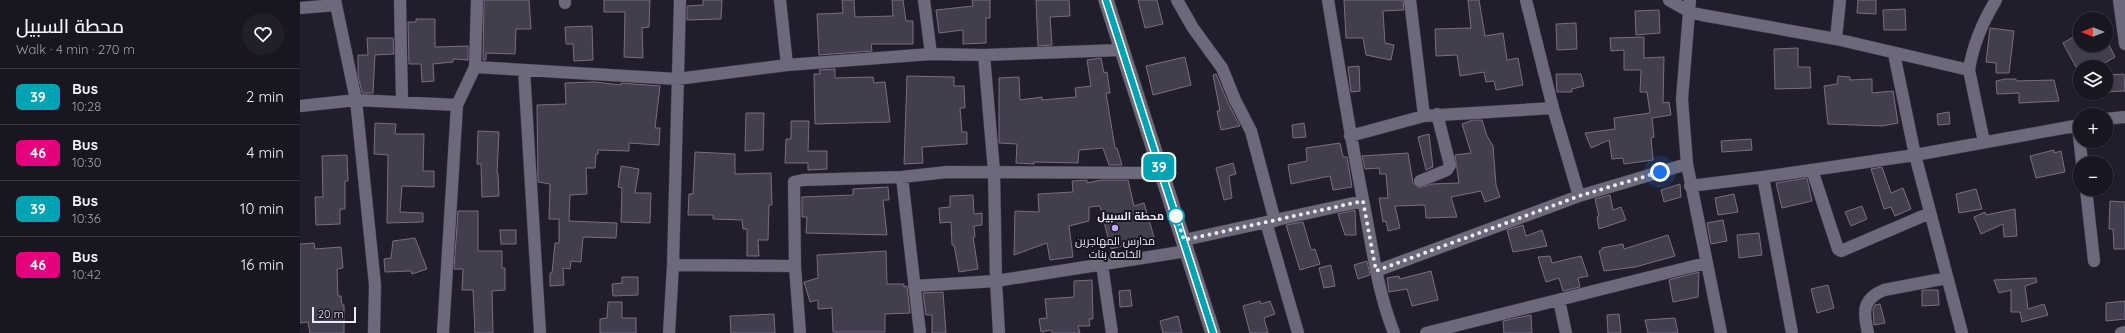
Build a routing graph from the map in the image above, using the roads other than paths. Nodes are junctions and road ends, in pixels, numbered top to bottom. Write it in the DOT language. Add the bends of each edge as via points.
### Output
graph roads {
  1 [pos="400,0"];
  2 [pos="477,0"];
  3 [pos="680,0"];
  4 [pos="780,0"];
  5 [pos="924,0"];
  6 [pos="1106,0"];
  7 [pos="1178,0"];
  8 [pos="1328,0"];
  9 [pos="1410,0"];
  10 [pos="1526,0"];
  11 [pos="1669,0"];
  12 [pos="1840,0"];
  13 [pos="1996,0"];
  14 [pos="2119,0"];
  15 [pos="335,3"];
  16 [pos="1690,6"];
  17 [pos="300,8"];
  18 [pos="1836,39"];
  19 [pos="2125,44"];
  20 [pos="1122,50"];
  21 [pos="931,54"];
  22 [pos="1894,54"];
  23 [pos="984,55"];
  24 [pos="787,65"];
  25 [pos="475,67"];
  26 [pos="524,70"];
  27 [pos="1969,70"];
  28 [pos="677,79"];
  29 [pos="356,100"];
  30 [pos="402,101"];
  31 [pos="457,105"];
  32 [pos="300,106"];
  33 [pos="1553,108"];
  34 [pos="1437,114"];
  35 [pos="1424,116"];
  36 [pos="2125,117"];
  37 [pos="2113,118"];
  38 [pos="2073,126"];
  39 [pos="1350,136"];
  40 [pos="1984,142"];
  41 [pos="1914,155"];
  42 [pos="1687,164"];
  43 [pos="1812,170"];
  44 [pos="994,171"];
  45 [pos="1161,173"];
  46 [pos="902,177"];
  47 [pos="1763,178"];
  48 [pos="1420,181"];
  49 [pos="1690,186"];
  50 [pos="1579,196"];
  51 [pos="2087,196"];
  52 [pos="1363,201"];
  53 [pos="1930,213"];
  54 [pos="1270,222"];
  55 [pos="1186,245"];
  56 [pos="2094,261"];
  57 [pos="1706,263"];
  58 [pos="673,265"];
  59 [pos="1102,265"];
  60 [pos="795,266"];
  61 [pos="1376,271"];
  62 [pos="1947,278"];
  63 [pos="996,281"];
  64 [pos="914,286"];
  65 [pos="1559,300"];
  66 [pos="2125,332"];
  67 [pos="374,333"];
  68 [pos="443,333"];
  69 [pos="540,333"];
  70 [pos="669,333"];
  71 [pos="800,333"];
  72 [pos="920,333"];
  73 [pos="999,333"];
  74 [pos="1112,333"];
  75 [pos="1213,333"];
  76 [pos="1298,333"];
  77 [pos="1394,333"];
  78 [pos="1426,333"];
  79 [pos="1566,333"];
  80 [pos="1721,333"];
  81 [pos="1792,333"];
  82 [pos="1868,333"];
  83 [pos="1962,333"];
  84 [pos="2121,333"];
  1 -- 30 [label="street"];
  2 -- 25 [label="street"];
  3 -- 28 [label="street"];
  4 -- 24 [label="street"];
  5 -- 21 [label="street"];
  6 -- 20 [label="street"];
  7 -- 54 [label="street" via="1193,28 1222,68 1251,131"];
  8 -- 39 [label="street"];
  9 -- 35 [label="street"];
  10 -- 33 [label="street"];
  11 -- 16 [label="street"];
  12 -- 18 [label="street"];
  13 -- 27 [label="street" via="1981,26"];
  14 -- 19 [label="street"];
  15 -- 17 [label="street"];
  15 -- 29 [label="street"];
  16 -- 18 [label="street"];
  16 -- 42 [label="street" via="1682,99"];
  18 -- 22 [label="street"];
  20 -- 23 [label="street"];
  20 -- 45 [label="street"];
  21 -- 23 [label="street"];
  21 -- 24 [label="street"];
  22 -- 27 [label="street"];
  22 -- 41 [label="street"];
  23 -- 44 [label="street"];
  24 -- 28 [label="street"];
  25 -- 26 [label="street"];
  25 -- 31 [label="street"];
  26 -- 28 [label="street"];
  26 -- 69 [label="street"];
  27 -- 40 [label="street"];
  28 -- 58 [label="street"];
  29 -- 30 [label="street"];
  29 -- 32 [label="street"];
  29 -- 67 [label="street" via="375,285"];
  30 -- 31 [label="street"];
  31 -- 68 [label="street"];
  33 -- 34 [label="street"];
  33 -- 50 [label="street"];
  34 -- 35 [label="street"];
  34 -- 48 [label="street" via="1450,165 1447,170"];
  35 -- 39 [label="street"];
  36 -- 37 [label="street"];
  38 -- 40 [label="street"];
  39 -- 52 [label="street"];
  40 -- 41 [label="street"];
  41 -- 43 [label="street"];
  41 -- 53 [label="street"];
  42 -- 49 [label="street"];
  42 -- 50 [label="street"];
  43 -- 47 [label="street"];
  43 -- 53 [label="street" via="1838,249 1841,251"];
  44 -- 45 [label="street"];
  44 -- 46 [label="street" via="947,172"];
  44 -- 63 [label="street"];
  45 -- 55 [label="street"];
  46 -- 60 [label="street" via="794,182"];
  46 -- 64 [label="street"];
  47 -- 49 [label="street"];
  47 -- 81 [label="street"];
  49 -- 57 [label="street"];
  50 -- 61 [label="street"];
  51 -- 56 [label="street"];
  52 -- 54 [label="street"];
  52 -- 61 [label="street"];
  53 -- 62 [label="street"];
  54 -- 55 [label="street"];
  54 -- 76 [label="street"];
  55 -- 59 [label="street"];
  55 -- 75 [label="street"];
  57 -- 65 [label="street"];
  57 -- 80 [label="street"];
  58 -- 60 [label="street"];
  58 -- 70 [label="street"];
  59 -- 63 [label="street"];
  59 -- 74 [label="street"];
  60 -- 71 [label="street"];
  61 -- 77 [label="street" via="1383,303"];
  62 -- 82 [label="street" via="1876,293 1866,307"];
  62 -- 83 [label="street"];
  63 -- 64 [label="street"];
  63 -- 73 [label="street"];
  64 -- 72 [label="street"];
  65 -- 78 [label="street"];
  65 -- 79 [label="street"];
  66 -- 84 [label="street"];
}
